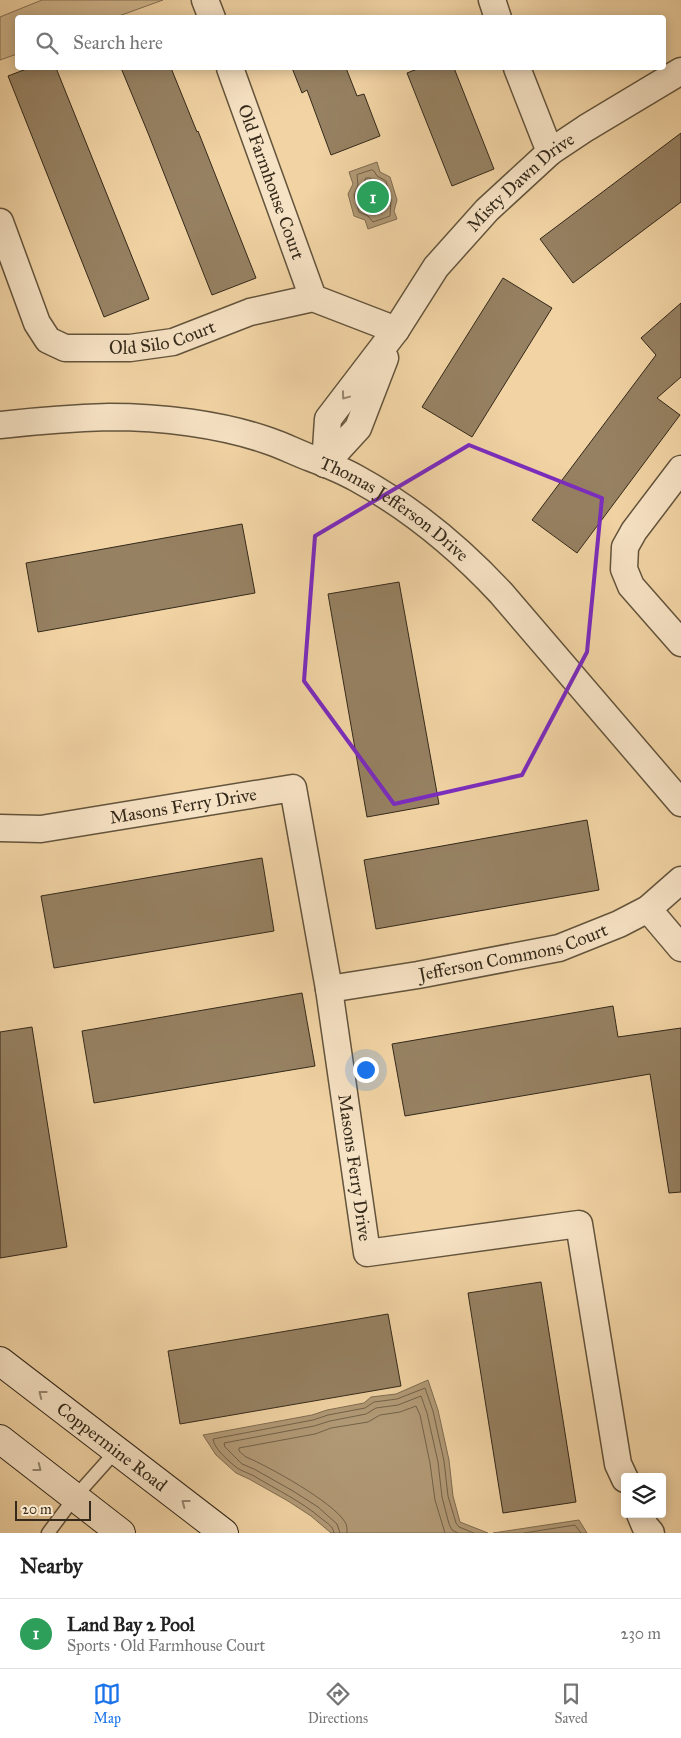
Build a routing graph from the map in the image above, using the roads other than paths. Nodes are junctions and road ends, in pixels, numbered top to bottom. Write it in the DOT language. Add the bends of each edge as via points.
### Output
graph roads {
  1 [pos="205,0"];
  2 [pos="492,0"];
  3 [pos="211,15"];
  4 [pos="497,15"];
  5 [pos="231,70"];
  6 [pos="519,70"];
  7 [pos="681,71"];
  8 [pos="550,152"];
  9 [pos="0,222"];
  10 [pos="313,298"];
  11 [pos="396,330"];
  12 [pos="0,425"];
  13 [pos="325,464"];
  14 [pos="681,469"];
  15 [pos="681,643"];
  16 [pos="681,803"];
  17 [pos="0,828"];
  18 [pos="681,880"];
  19 [pos="648,908"];
  20 [pos="681,948"];
  21 [pos="328,989"];
  22 [pos="0,1361"];
  23 [pos="0,1439"];
  24 [pos="116,1451"];
  25 [pos="622,1473"];
  26 [pos="75,1497"];
  27 [pos="642,1518"];
  28 [pos="48,1533"];
  29 [pos="121,1533"];
  30 [pos="224,1533"];
  31 [pos="651,1533"];
  1 -- 3 [label="street"];
  2 -- 4 [label="street"];
  5 -- 10 [label="street, Old Farmhouse Court"];
  6 -- 8 [label="street"];
  7 -- 8 [label="street, Misty Dawn Drive"];
  8 -- 11 [label="street, Misty Dawn Drive" via="487,210 436,266"];
  9 -- 10 [label="street, Old Silo Court" via="37,323 48,340 64,348 130,348 173,342 250,312"];
  10 -- 11 [label="street"];
  11 -- 13 [label="street, Misty Dawn Drive" via="328,419"];
  12 -- 13 [label="street, Thomas Jefferson Drive" via="110,417 175,421 238,432"];
  13 -- 16 [label="street, Thomas Jefferson Drive" via="356,477 408,511 479,569"];
  14 -- 15 [label="street" via="634,531 625,548 624,569 632,586"];
  17 -- 21 [label="street, Masons Ferry Drive" via="41,829 293,788"];
  18 -- 19 [label="street, Jefferson Commons Court"];
  19 -- 20 [label="street"];
  19 -- 21 [label="street, Jefferson Commons Court" via="619,924 559,948 418,976"];
  21 -- 25 [label="street, Masons Ferry Drive" via="368,1253 578,1224 618,1464"];
  24 -- 22 [label="street, Coppermine Road, one-way"];
  23 -- 26 [label="street, one-way"];
  24 -- 26 [label="lane"];
  30 -- 24 [label="street, Coppermine Road, one-way"];
  26 -- 28 [label="lane"];
  26 -- 29 [label="street"];
  27 -- 31 [label="street"];
}
